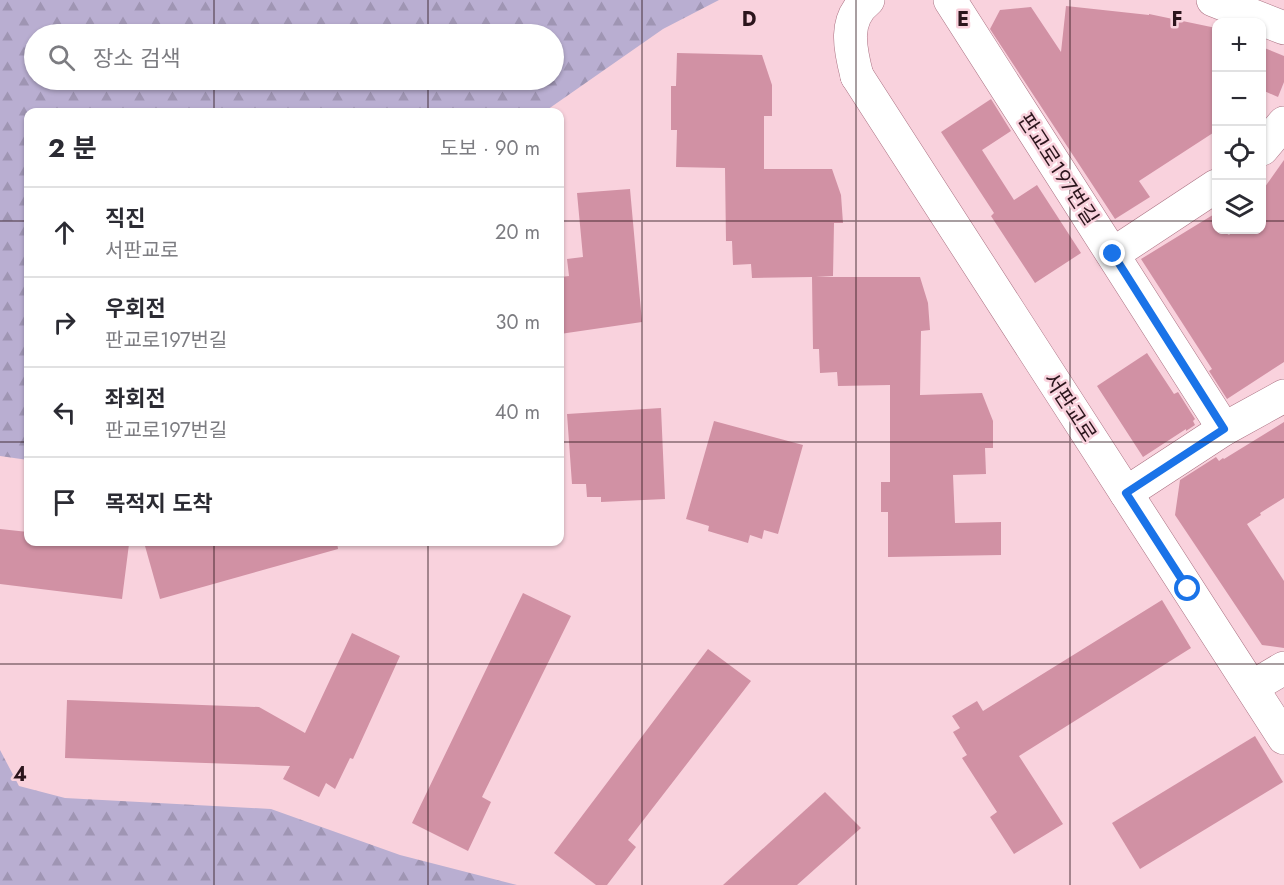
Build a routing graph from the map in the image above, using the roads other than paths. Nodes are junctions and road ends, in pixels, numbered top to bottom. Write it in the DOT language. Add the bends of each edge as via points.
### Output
graph roads {
  1 [pos="868,0"];
  2 [pos="950,0"];
  3 [pos="1213,0"];
  4 [pos="1284,28"];
  5 [pos="1284,123"];
  6 [pos="1266,144"];
  7 [pos="1212,189"];
  8 [pos="1113,254"];
  9 [pos="1284,396"];
  10 [pos="1224,429"];
  11 [pos="1126,493"];
  12 [pos="1284,668"];
  13 [pos="1252,687"];
  14 [pos="1284,738"];
  1 -- 11 [label="street, 서판교로" via="861,5 850,27 849,48 857,76"];
  2 -- 8 [label="street, 판교로197번길"];
  3 -- 4 [label="street"];
  5 -- 6 [label="street"];
  7 -- 8 [label="street"];
  8 -- 10 [label="street, 판교로197번길"];
  9 -- 10 [label="street"];
  10 -- 11 [label="street"];
  11 -- 13 [label="street, 서판교로"];
  12 -- 13 [label="street"];
  13 -- 14 [label="street, 서판교로"];
}
